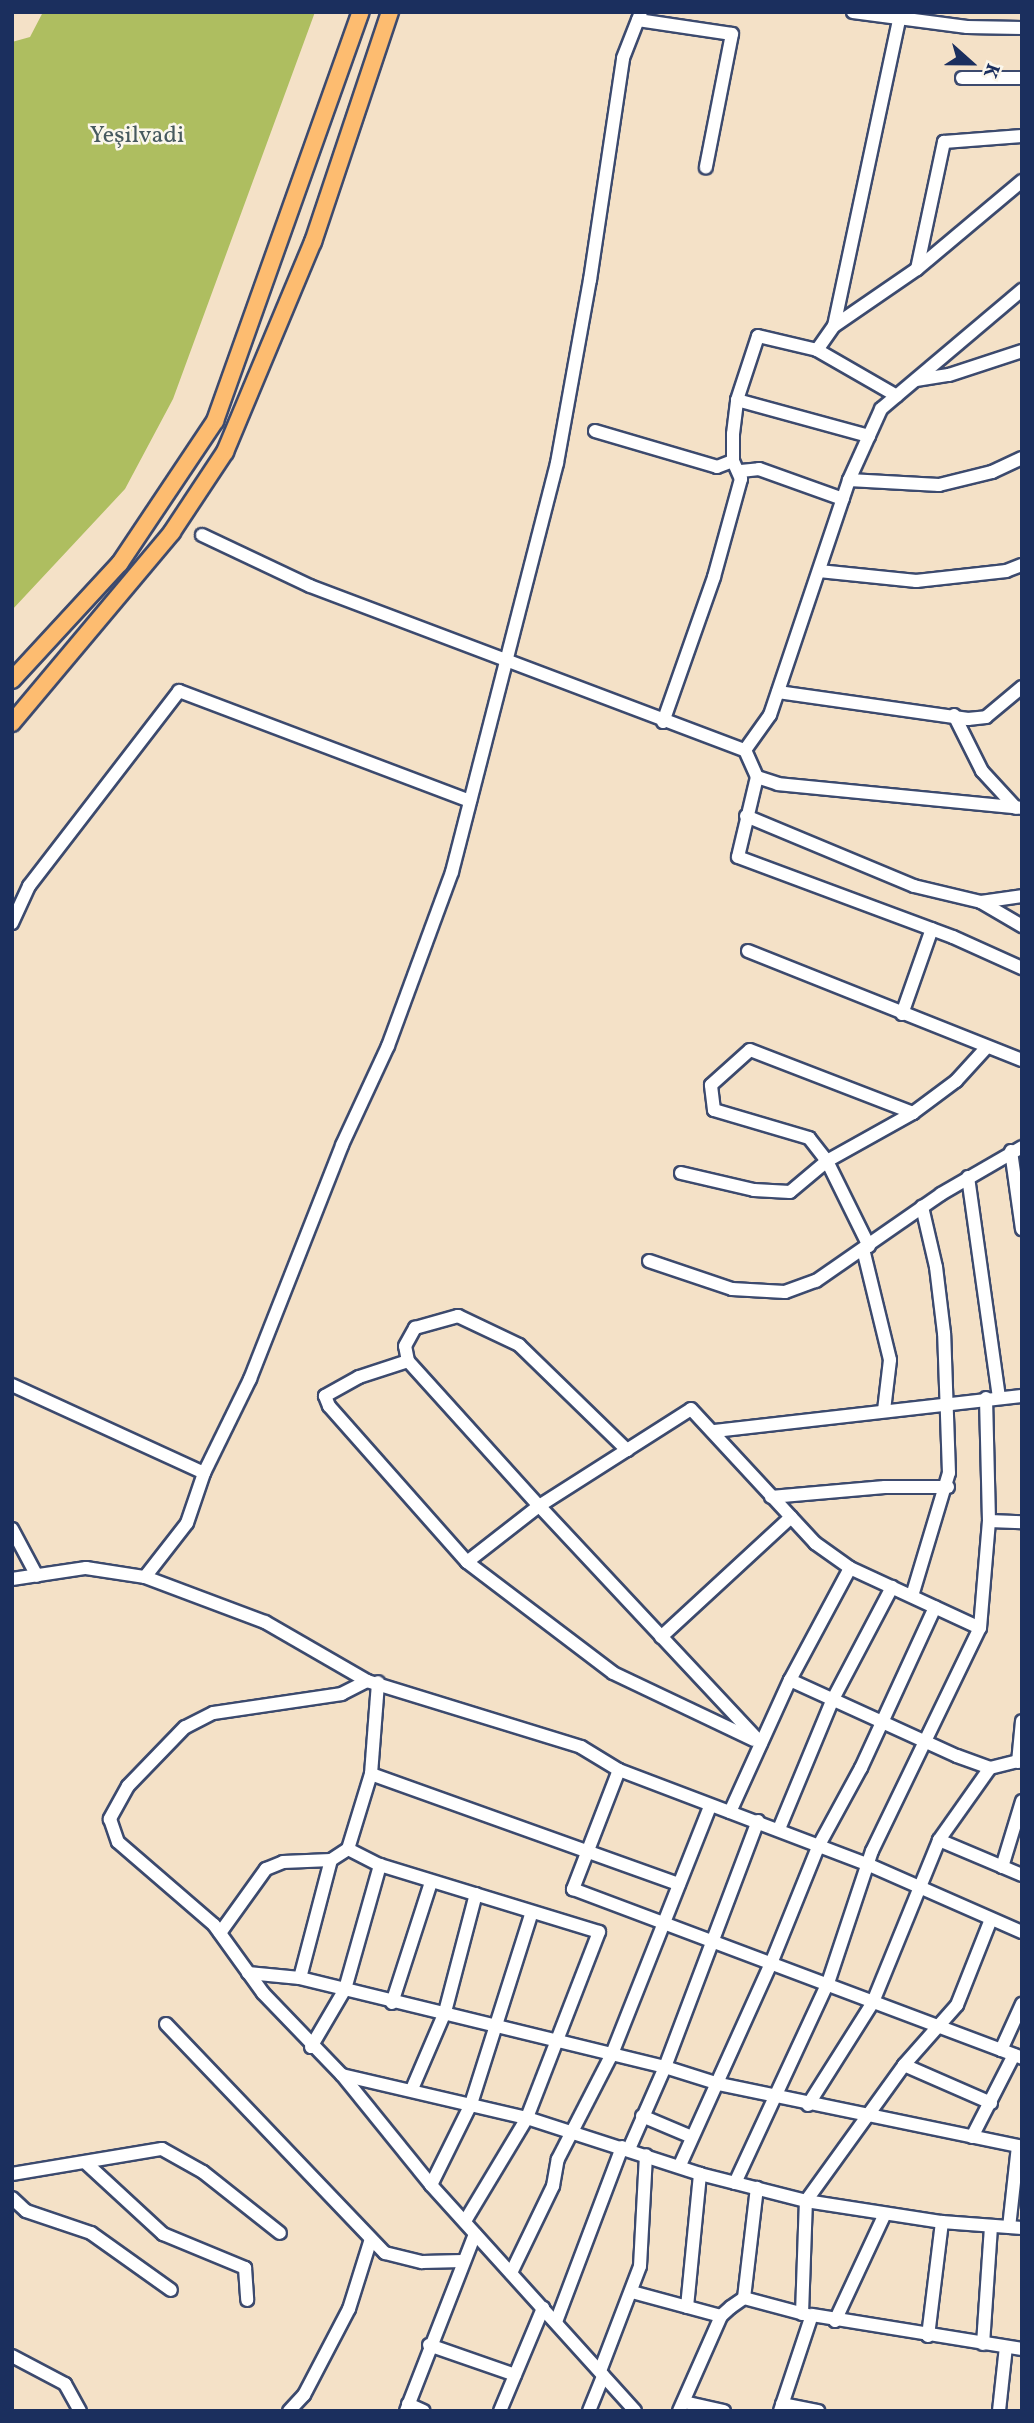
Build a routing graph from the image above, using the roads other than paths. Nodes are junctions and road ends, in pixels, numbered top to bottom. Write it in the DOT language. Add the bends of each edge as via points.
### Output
graph roads {
  1 [pos="361,12"];
  2 [pos="390,12"];
  3 [pos="853,12"];
  4 [pos="640,16"];
  5 [pos="899,19"];
  6 [pos="1022,29"];
  7 [pos="962,78"];
  8 [pos="1022,78"];
  9 [pos="1022,136"];
  10 [pos="706,167"];
  11 [pos="1022,181"];
  12 [pos="917,269"];
  13 [pos="1022,290"];
  14 [pos="834,326"];
  15 [pos="817,350"];
  16 [pos="1022,351"];
  17 [pos="916,380"];
  18 [pos="897,396"];
  19 [pos="737,400"];
  20 [pos="595,431"];
  21 [pos="869,436"];
  22 [pos="1022,458"];
  23 [pos="737,466"];
  24 [pos="849,480"];
  25 [pos="843,499"];
  26 [pos="202,535"];
  27 [pos="1022,565"];
  28 [pos="819,571"];
  29 [pos="506,662"];
  30 [pos="12,680"];
  31 [pos="1022,687"];
  32 [pos="778,692"];
  33 [pos="954,715"];
  34 [pos="663,722"];
  35 [pos="12,723"];
  36 [pos="745,750"];
  37 [pos="757,777"];
  38 [pos="470,801"];
  39 [pos="1019,808"];
  40 [pos="746,816"];
  41 [pos="1022,896"];
  42 [pos="981,901"];
  43 [pos="12,923"];
  44 [pos="1022,926"];
  45 [pos="932,929"];
  46 [pos="748,951"];
  47 [pos="1022,968"];
  48 [pos="902,1014"];
  49 [pos="986,1048"];
  50 [pos="1022,1060"];
  51 [pos="913,1113"];
  52 [pos="1016,1149"];
  53 [pos="827,1161"];
  54 [pos="681,1173"];
  55 [pos="968,1177"];
  56 [pos="922,1207"];
  57 [pos="1022,1229"];
  58 [pos="866,1248"];
  59 [pos="649,1261"];
  60 [pos="408,1361"];
  61 [pos="12,1385"];
  62 [pos="1022,1396"];
  63 [pos="993,1398"];
  64 [pos="949,1406"];
  65 [pos="884,1410"];
  66 [pos="714,1431"];
  67 [pos="627,1450"];
  68 [pos="204,1473"];
  69 [pos="948,1487"];
  70 [pos="771,1497"];
  71 [pos="539,1506"];
  72 [pos="791,1517"];
  73 [pos="989,1521"];
  74 [pos="1022,1522"];
  75 [pos="12,1529"];
  76 [pos="467,1562"];
  77 [pos="850,1568"];
  78 [pos="37,1576"];
  79 [pos="145,1577"];
  80 [pos="12,1579"];
  81 [pos="892,1587"];
  82 [pos="912,1596"];
  83 [pos="935,1607"];
  84 [pos="980,1628"];
  85 [pos="661,1636"];
  86 [pos="790,1680"];
  87 [pos="373,1682"];
  88 [pos="832,1700"];
  89 [pos="1022,1721"];
  90 [pos="882,1724"];
  91 [pos="761,1743"];
  92 [pos="927,1744"];
  93 [pos="1020,1761"];
  94 [pos="990,1768"];
  95 [pos="619,1769"];
  96 [pos="371,1774"];
  97 [pos="1022,1801"];
  98 [pos="710,1806"];
  99 [pos="730,1812"];
  100 [pos="758,1821"];
  101 [pos="779,1829"];
  102 [pos="939,1840"];
  103 [pos="819,1845"];
  104 [pos="348,1849"];
  105 [pos="585,1852"];
  106 [pos="331,1860"];
  107 [pos="867,1864"];
  108 [pos="380,1866"];
  109 [pos="1002,1867"];
  110 [pos="1022,1875"];
  111 [pos="431,1882"];
  112 [pos="680,1884"];
  113 [pos="919,1888"];
  114 [pos="476,1894"];
  115 [pos="532,1912"];
  116 [pos="991,1920"];
  117 [pos="663,1924"];
  118 [pos="1022,1932"];
  119 [pos="220,1933"];
  120 [pos="712,1942"];
  121 [pos="771,1966"];
  122 [pos="248,1973"];
  123 [pos="300,1978"];
  124 [pos="828,1983"];
  125 [pos="345,1989"];
  126 [pos="873,2002"];
  127 [pos="392,2003"];
  128 [pos="1022,2004"];
  129 [pos="445,2012"];
  130 [pos="166,2024"];
  131 [pos="938,2024"];
  132 [pos="498,2026"];
  133 [pos="559,2041"];
  134 [pos="311,2047"];
  135 [pos="1001,2050"];
  136 [pos="612,2054"];
  137 [pos="1018,2057"];
  138 [pos="904,2064"];
  139 [pos="666,2067"];
  140 [pos="342,2075"];
  141 [pos="719,2084"];
  142 [pos="412,2089"];
  143 [pos="778,2096"];
  144 [pos="991,2103"];
  145 [pos="471,2104"];
  146 [pos="808,2105"];
  147 [pos="642,2116"];
  148 [pos="865,2116"];
  149 [pos="527,2118"];
  150 [pos="574,2133"];
  151 [pos="692,2137"];
  152 [pos="972,2137"];
  153 [pos="625,2148"];
  154 [pos="646,2155"];
  155 [pos="86,2162"];
  156 [pos="680,2165"];
  157 [pos="12,2174"];
  158 [pos="700,2174"];
  159 [pos="735,2183"];
  160 [pos="431,2185"];
  161 [pos="757,2188"];
  162 [pos="12,2198"];
  163 [pos="806,2201"];
  164 [pos="885,2214"];
  165 [pos="465,2221"];
  166 [pos="942,2222"];
  167 [pos="991,2226"];
  168 [pos="1015,2228"];
  169 [pos="280,2233"];
  170 [pos="475,2234"];
  171 [pos="371,2239"];
  172 [pos="463,2261"];
  173 [pos="512,2273"];
  174 [pos="171,2290"];
  175 [pos="632,2292"];
  176 [pos="744,2298"];
  177 [pos="247,2300"];
  178 [pos="687,2307"];
  179 [pos="543,2308"];
  180 [pos="807,2315"];
  181 [pos="721,2316"];
  182 [pos="835,2321"];
  183 [pos="556,2322"];
  184 [pos="928,2336"];
  185 [pos="983,2344"];
  186 [pos="429,2345"];
  187 [pos="1006,2347"];
  188 [pos="1022,2349"];
  189 [pos="12,2356"];
  190 [pos="601,2373"];
  191 [pos="515,2375"];
  192 [pos="682,2406"];
  193 [pos="781,2407"];
  194 [pos="407,2408"];
  195 [pos="80,2411"];
  196 [pos="289,2411"];
  197 [pos="424,2411"];
  198 [pos="500,2411"];
  199 [pos="589,2411"];
  200 [pos="635,2411"];
  201 [pos="724,2411"];
  202 [pos="818,2411"];
  203 [pos="999,2411"];
  1 -- 30 [label="main road" via="215,421 120,563"];
  2 -- 35 [label="main road" via="313,242 225,452 172,532"];
  3 -- 5 [label="street"];
  4 -- 10 [label="street" via="732,34"];
  4 -- 29 [label="street" via="623,58 557,463"];
  5 -- 6 [label="street"];
  5 -- 14 [label="street"];
  7 -- 8 [label="street"];
  9 -- 12 [label="street" via="944,142"];
  11 -- 12 [label="street"];
  12 -- 14 [label="street"];
  13 -- 17 [label="street"];
  14 -- 15 [label="street"];
  15 -- 18 [label="street"];
  15 -- 19 [label="street" via="758,336"];
  16 -- 17 [label="street" via="949,375"];
  17 -- 18 [label="street"];
  18 -- 21 [label="street" via="881,410"];
  19 -- 21 [label="street"];
  19 -- 23 [label="street"];
  20 -- 23 [label="street" via="717,467"];
  21 -- 24 [label="street"];
  22 -- 24 [label="street" via="992,472 939,485"];
  23 -- 25 [label="street" via="759,469"];
  23 -- 34 [label="street" via="714,577"];
  24 -- 25 [label="street"];
  25 -- 28 [label="street"];
  26 -- 29 [label="street" via="310,586"];
  27 -- 28 [label="street" via="1006,571 916,581"];
  28 -- 32 [label="street"];
  29 -- 34 [label="street"];
  29 -- 38 [label="street"];
  31 -- 33 [label="street" via="986,717"];
  32 -- 33 [label="street"];
  32 -- 36 [label="street" via="769,715"];
  33 -- 39 [label="street" via="982,771"];
  34 -- 36 [label="street"];
  36 -- 37 [label="street"];
  37 -- 39 [label="street" via="928,802"];
  37 -- 40 [label="street"];
  38 -- 43 [label="street" via="179,691 29,886"];
  38 -- 68 [label="street" via="452,872 388,1046 342,1145 250,1379"];
  40 -- 42 [label="street" via="914,886"];
  40 -- 45 [label="street" via="738,857"];
  41 -- 42 [label="street"];
  42 -- 44 [label="street"];
  45 -- 47 [label="street"];
  45 -- 48 [label="street"];
  46 -- 48 [label="street"];
  48 -- 49 [label="street"];
  49 -- 50 [label="street"];
  49 -- 51 [label="street" via="957,1081"];
  51 -- 53 [label="street"];
  51 -- 53 [label="street" via="750,1050 711,1086 714,1110 809,1138"];
  52 -- 55 [label="street"];
  52 -- 57 [label="street"];
  53 -- 54 [label="street" via="790,1192 754,1190"];
  53 -- 58 [label="street"];
  55 -- 56 [label="street"];
  55 -- 63 [label="street"];
  56 -- 58 [label="street"];
  56 -- 64 [label="street" via="936,1267"];
  58 -- 59 [label="street" via="816,1280 785,1292 732,1289"];
  58 -- 65 [label="street" via="890,1360"];
  60 -- 67 [label="street" via="405,1346 415,1328 458,1316 519,1345"];
  60 -- 71 [label="street"];
  60 -- 76 [label="street" via="359,1377 325,1396"];
  61 -- 68 [label="street"];
  62 -- 63 [label="street"];
  63 -- 64 [label="street"];
  63 -- 73 [label="street"];
  64 -- 65 [label="street"];
  64 -- 69 [label="street"];
  65 -- 66 [label="street"];
  66 -- 67 [label="street" via="691,1409"];
  66 -- 70 [label="street"];
  67 -- 71 [label="street"];
  68 -- 79 [label="street" via="187,1523"];
  69 -- 70 [label="street" via="885,1487"];
  69 -- 82 [label="street"];
  70 -- 72 [label="street"];
  71 -- 76 [label="street"];
  71 -- 85 [label="street"];
  72 -- 77 [label="street" via="815,1543"];
  72 -- 85 [label="street"];
  73 -- 74 [label="street"];
  73 -- 84 [label="street"];
  75 -- 78 [label="street"];
  76 -- 91 [label="street" via="614,1673"];
  77 -- 81 [label="street"];
  77 -- 86 [label="street"];
  78 -- 79 [label="street" via="86,1568"];
  78 -- 80 [label="street"];
  79 -- 87 [label="street" via="265,1622"];
  81 -- 82 [label="street"];
  81 -- 88 [label="street"];
  82 -- 83 [label="street"];
  83 -- 84 [label="street"];
  83 -- 90 [label="street"];
  84 -- 92 [label="street"];
  85 -- 91 [label="street"];
  86 -- 88 [label="street"];
  86 -- 91 [label="street"];
  87 -- 95 [label="street" via="581,1747"];
  87 -- 96 [label="street"];
  87 -- 119 [label="street" via="342,1694 213,1713 185,1727 149,1760 116,1805 110,1819 118,1842"];
  88 -- 90 [label="street"];
  88 -- 101 [label="street"];
  89 -- 93 [label="street"];
  90 -- 92 [label="street"];
  90 -- 103 [label="street"];
  91 -- 99 [label="street"];
  92 -- 94 [label="street"];
  92 -- 107 [label="street"];
  93 -- 94 [label="street"];
  94 -- 102 [label="street"];
  95 -- 98 [label="street"];
  95 -- 105 [label="street"];
  96 -- 104 [label="street"];
  96 -- 105 [label="street"];
  97 -- 109 [label="street"];
  98 -- 99 [label="street"];
  98 -- 112 [label="street"];
  99 -- 100 [label="street"];
  100 -- 101 [label="street"];
  100 -- 120 [label="street"];
  101 -- 103 [label="street"];
  102 -- 109 [label="street"];
  102 -- 113 [label="street"];
  103 -- 107 [label="street"];
  103 -- 121 [label="street"];
  104 -- 106 [label="street"];
  104 -- 108 [label="street"];
  105 -- 112 [label="street"];
  105 -- 117 [label="street" via="573,1889"];
  106 -- 119 [label="street" via="283,1862 266,1869"];
  106 -- 123 [label="street"];
  107 -- 113 [label="street"];
  107 -- 124 [label="street"];
  108 -- 111 [label="street"];
  108 -- 125 [label="street"];
  109 -- 110 [label="street"];
  111 -- 114 [label="street"];
  111 -- 127 [label="street"];
  112 -- 117 [label="street"];
  113 -- 116 [label="street"];
  113 -- 126 [label="street"];
  114 -- 115 [label="street"];
  114 -- 129 [label="street"];
  115 -- 132 [label="street"];
  115 -- 133 [label="street" via="599,1932"];
  116 -- 118 [label="street"];
  116 -- 131 [label="street" via="957,2005"];
  117 -- 120 [label="street"];
  117 -- 136 [label="street"];
  119 -- 122 [label="street"];
  120 -- 121 [label="street"];
  120 -- 139 [label="street"];
  121 -- 124 [label="street"];
  121 -- 141 [label="street"];
  122 -- 123 [label="street"];
  122 -- 134 [label="street"];
  123 -- 125 [label="street"];
  124 -- 126 [label="street"];
  124 -- 143 [label="street"];
  125 -- 127 [label="street"];
  125 -- 134 [label="street"];
  126 -- 131 [label="street"];
  126 -- 146 [label="street"];
  127 -- 129 [label="street"];
  128 -- 135 [label="street"];
  129 -- 132 [label="street"];
  129 -- 142 [label="street"];
  130 -- 171 [label="street"];
  131 -- 135 [label="street"];
  131 -- 138 [label="street"];
  132 -- 133 [label="street"];
  132 -- 145 [label="street"];
  133 -- 136 [label="street"];
  133 -- 149 [label="street"];
  134 -- 140 [label="street"];
  135 -- 137 [label="street"];
  136 -- 139 [label="street"];
  136 -- 150 [label="street"];
  137 -- 144 [label="street"];
  138 -- 144 [label="street"];
  138 -- 148 [label="street"];
  139 -- 141 [label="street"];
  139 -- 147 [label="street"];
  140 -- 142 [label="street"];
  140 -- 160 [label="street"];
  141 -- 143 [label="street"];
  141 -- 151 [label="street"];
  142 -- 145 [label="street"];
  143 -- 146 [label="street"];
  143 -- 159 [label="street"];
  144 -- 152 [label="street"];
  145 -- 149 [label="street"];
  145 -- 160 [label="street"];
  146 -- 148 [label="street"];
  147 -- 151 [label="street"];
  147 -- 153 [label="street"];
  148 -- 152 [label="street"];
  148 -- 163 [label="street"];
  149 -- 150 [label="street"];
  149 -- 165 [label="street"];
  150 -- 153 [label="street"];
  150 -- 173 [label="street" via="558,2159 553,2186"];
  151 -- 156 [label="street"];
  152 -- 168 [label="street" via="1018,2146"];
  153 -- 154 [label="street"];
  153 -- 183 [label="street"];
  154 -- 156 [label="street"];
  154 -- 175 [label="street" via="640,2266"];
  155 -- 157 [label="street"];
  155 -- 169 [label="street" via="162,2149 203,2172"];
  155 -- 177 [label="street" via="163,2234 245,2268"];
  156 -- 158 [label="street"];
  158 -- 159 [label="street"];
  158 -- 178 [label="street"];
  159 -- 161 [label="street"];
  160 -- 165 [label="street"];
  161 -- 163 [label="street"];
  161 -- 176 [label="street"];
  162 -- 174 [label="street" via="26,2211 91,2233"];
  163 -- 164 [label="street"];
  163 -- 180 [label="street"];
  164 -- 166 [label="street"];
  164 -- 182 [label="street"];
  165 -- 170 [label="street"];
  166 -- 167 [label="street"];
  166 -- 184 [label="street"];
  167 -- 168 [label="street"];
  167 -- 185 [label="street"];
  170 -- 172 [label="street"];
  170 -- 173 [label="street"];
  171 -- 172 [label="street" via="385,2253 401,2259"];
  171 -- 196 [label="street" via="349,2309 304,2395"];
  172 -- 186 [label="street"];
  173 -- 179 [label="street"];
  175 -- 178 [label="street"];
  175 -- 190 [label="street"];
  176 -- 180 [label="street"];
  176 -- 181 [label="street"];
  178 -- 181 [label="street"];
  179 -- 183 [label="street"];
  179 -- 191 [label="street"];
  180 -- 182 [label="street"];
  180 -- 193 [label="street"];
  181 -- 192 [label="street"];
  182 -- 184 [label="street"];
  183 -- 190 [label="street"];
  184 -- 185 [label="street"];
  185 -- 187 [label="street"];
  186 -- 191 [label="street"];
  186 -- 194 [label="street"];
  187 -- 188 [label="street"];
  187 -- 203 [label="street"];
  189 -- 195 [label="street" via="65,2384"];
  190 -- 199 [label="street"];
  190 -- 200 [label="street"];
  191 -- 198 [label="street"];
  192 -- 201 [label="street"];
  193 -- 202 [label="street"];
  194 -- 197 [label="street"];
}
